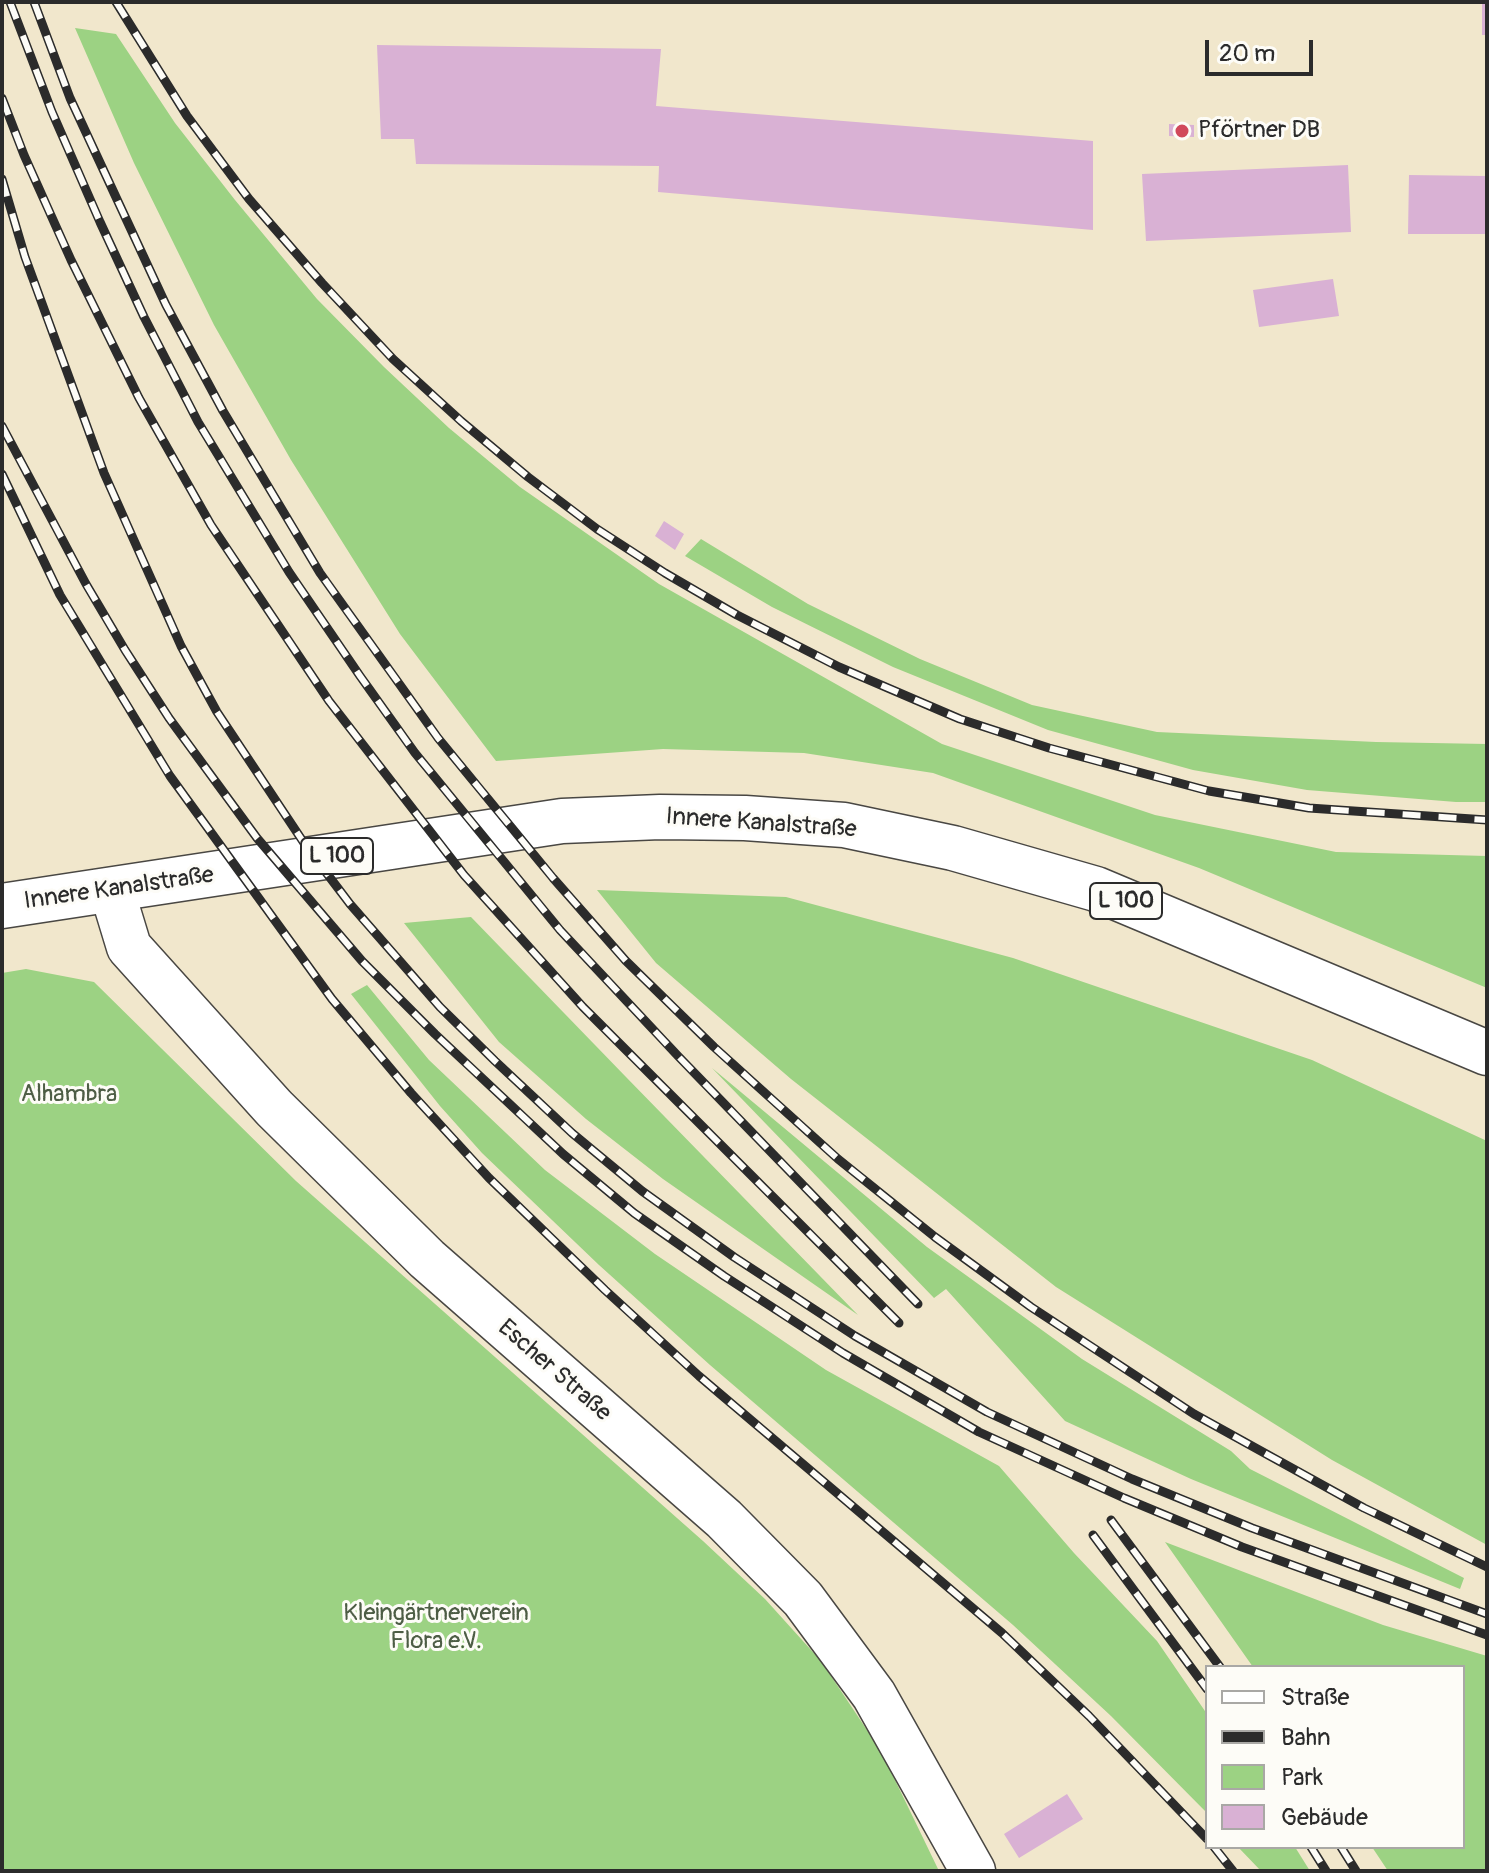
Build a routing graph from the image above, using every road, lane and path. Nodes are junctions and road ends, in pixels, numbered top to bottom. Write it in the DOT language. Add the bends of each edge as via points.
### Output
graph roads {
  1 [pos="112,891"];
  2 [pos="2,906"];
  3 [pos="1487,1053"];
  4 [pos="973,1871"];
  1 -- 2 [label="main road, Innere Kanalstraße / L 100"];
  1 -- 3 [label="main road, Innere Kanalstraße / L 100" via="562,821 688,817 844,825 953,848 1096,889"];
  1 -- 4 [label="main road, Escher Straße" via="129,947 296,1130 427,1259 724,1519 803,1599 874,1695"];
}
